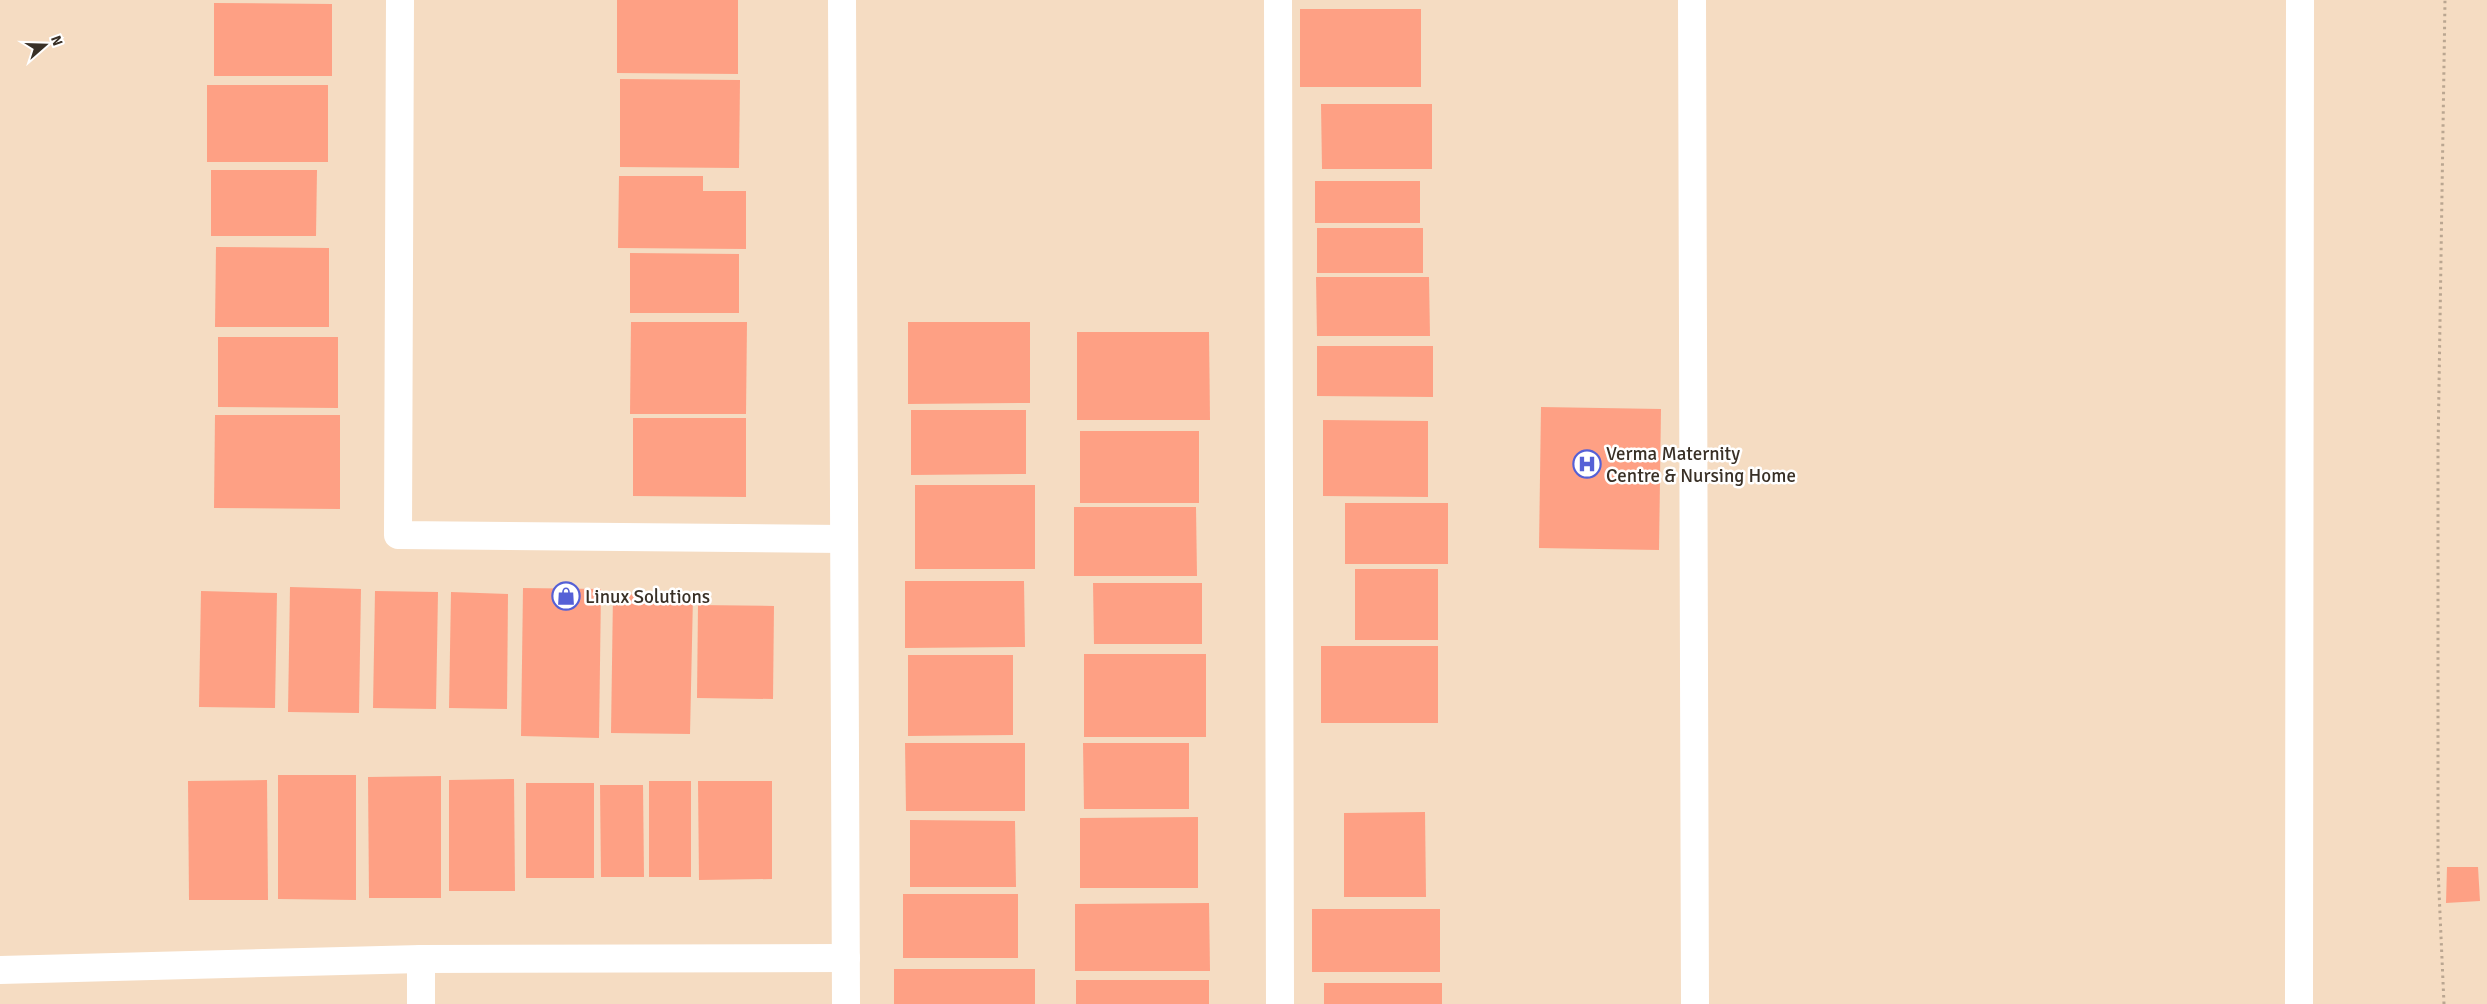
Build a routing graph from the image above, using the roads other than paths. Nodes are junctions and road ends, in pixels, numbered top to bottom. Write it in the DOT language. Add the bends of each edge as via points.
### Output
graph roads {
  1 [pos="400,0"];
  2 [pos="842,0"];
  3 [pos="1278,0"];
  4 [pos="1692,0"];
  5 [pos="2300,0"];
  6 [pos="844,539"];
  7 [pos="846,958"];
  8 [pos="421,959"];
  9 [pos="0,970"];
  10 [pos="421,1004"];
  11 [pos="846,1004"];
  12 [pos="1280,1004"];
  13 [pos="1695,1004"];
  14 [pos="2299,1004"];
  1 -- 6 [label="street" via="398,534"];
  2 -- 6 [label="street"];
  3 -- 12 [label="street"];
  4 -- 13 [label="street"];
  5 -- 14 [label="street"];
  6 -- 7 [label="street"];
  7 -- 8 [label="street"];
  7 -- 11 [label="street"];
  8 -- 9 [label="street"];
  8 -- 10 [label="street"];
}
